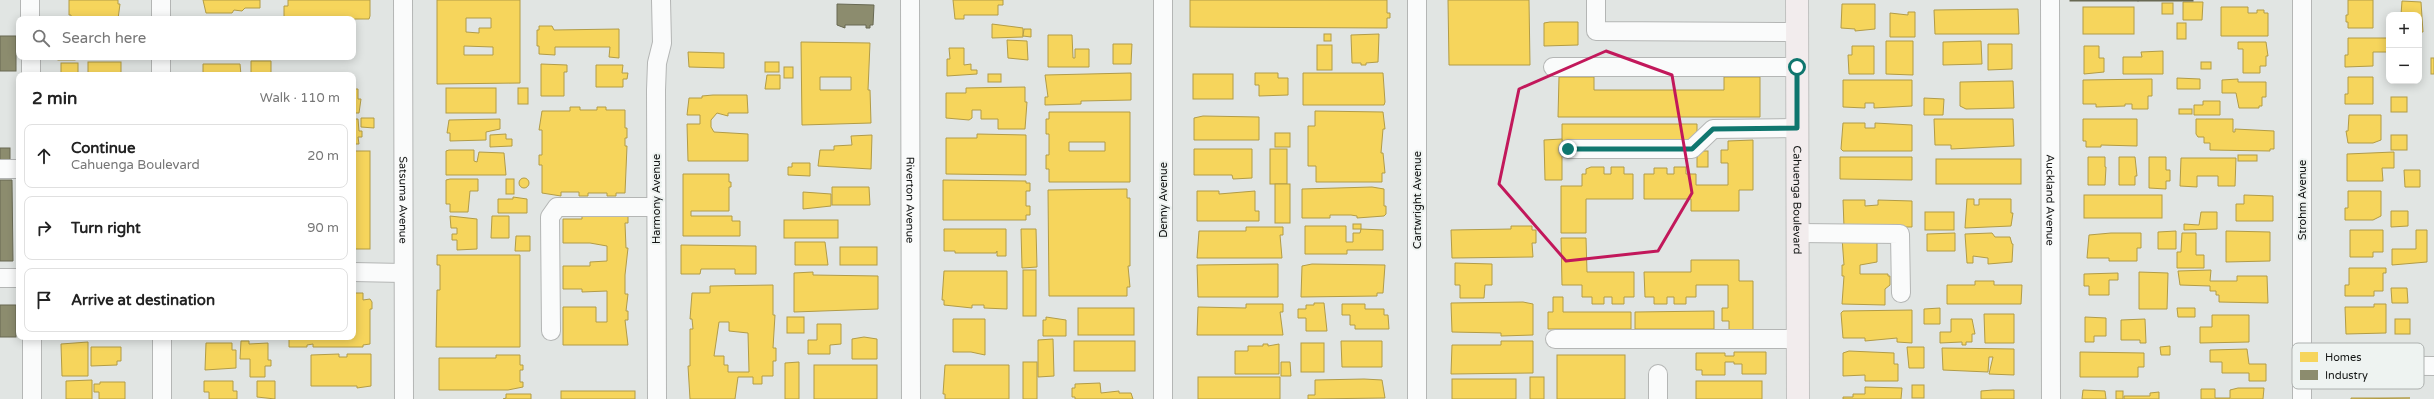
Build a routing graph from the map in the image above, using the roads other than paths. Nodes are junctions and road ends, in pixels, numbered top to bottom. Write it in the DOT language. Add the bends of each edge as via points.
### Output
graph roads {
  1 [pos="30,0"];
  2 [pos="161,0"];
  3 [pos="403,0"];
  4 [pos="661,0"];
  5 [pos="910,0"];
  6 [pos="1162,0"];
  7 [pos="1416,0"];
  8 [pos="1596,0"];
  9 [pos="1797,0"];
  10 [pos="2050,0"];
  11 [pos="2302,0"];
  12 [pos="30,16"];
  13 [pos="161,16"];
  14 [pos="1797,32"];
  15 [pos="30,60"];
  16 [pos="161,60"];
  17 [pos="1552,67"];
  18 [pos="1797,67"];
  19 [pos="31,72"];
  20 [pos="161,72"];
  21 [pos="1797,128"];
  22 [pos="1568,149"];
  23 [pos="0,169"];
  24 [pos="16,169"];
  25 [pos="656,207"];
  26 [pos="1798,233"];
  27 [pos="356,272"];
  28 [pos="403,272"];
  29 [pos="0,278"];
  30 [pos="16,278"];
  31 [pos="1901,293"];
  32 [pos="551,331"];
  33 [pos="1555,339"];
  34 [pos="1798,339"];
  35 [pos="32,340"];
  36 [pos="162,340"];
  37 [pos="2302,343"];
  38 [pos="2424,366"];
  39 [pos="2434,366"];
  40 [pos="1658,374"];
  41 [pos="32,399"];
  42 [pos="162,399"];
  43 [pos="404,399"];
  44 [pos="657,399"];
  45 [pos="911,399"];
  46 [pos="1163,399"];
  47 [pos="1417,399"];
  48 [pos="1658,399"];
  49 [pos="1798,399"];
  50 [pos="2050,399"];
  1 -- 12 [label="street"];
  2 -- 13 [label="street"];
  3 -- 28 [label="street, Satsuma Avenue"];
  4 -- 25 [label="street, Harmony Avenue" via="662,43 656,77"];
  5 -- 45 [label="street, Riverton Avenue"];
  6 -- 46 [label="street, Denny Avenue"];
  7 -- 47 [label="street, Cartwright Avenue"];
  8 -- 14 [label="street" via="1596,31"];
  9 -- 14 [label="main road, Cahuenga Boulevard"];
  10 -- 50 [label="street, Auckland Avenue"];
  11 -- 37 [label="street, Strohm Avenue"];
  14 -- 18 [label="main road, Cahuenga Boulevard"];
  15 -- 19 [label="street"];
  16 -- 20 [label="street"];
  17 -- 18 [label="street"];
  18 -- 21 [label="main road, Cahuenga Boulevard"];
  21 -- 22 [label="street" via="1713,129 1692,149"];
  21 -- 26 [label="main road, Cahuenga Boulevard"];
  23 -- 24 [label="street"];
  25 -- 32 [label="street" via="557,207 550,217"];
  25 -- 44 [label="street, Harmony Avenue"];
  26 -- 31 [label="street" via="1900,234"];
  26 -- 34 [label="main road, Cahuenga Boulevard"];
  27 -- 28 [label="street"];
  28 -- 43 [label="street, Satsuma Avenue"];
  29 -- 30 [label="street"];
  33 -- 34 [label="street"];
  34 -- 49 [label="main road, Cahuenga Boulevard"];
  35 -- 41 [label="street"];
  36 -- 42 [label="street"];
  38 -- 39 [label="street"];
  40 -- 48 [label="street"];
}
